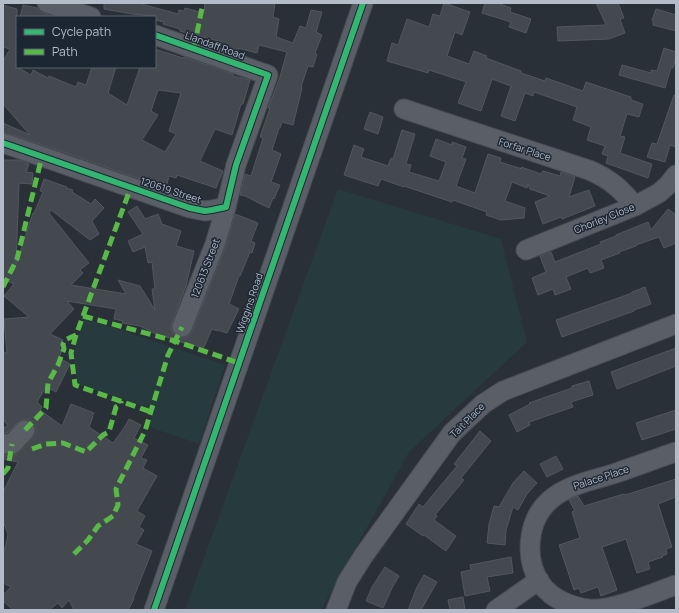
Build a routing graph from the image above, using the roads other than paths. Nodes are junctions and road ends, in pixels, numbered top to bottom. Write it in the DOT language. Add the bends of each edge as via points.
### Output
graph roads {
  1 [pos="47,3"];
  2 [pos="363,3"];
  3 [pos="88,16"];
  4 [pos="156,35"];
  5 [pos="404,108"];
  6 [pos="3,143"];
  7 [pos="676,175"];
  8 [pos="636,206"];
  9 [pos="226,207"];
  10 [pos="526,250"];
  11 [pos="676,324"];
  12 [pos="182,327"];
  13 [pos="25,430"];
  14 [pos="7,444"];
  15 [pos="676,452"];
  16 [pos="539,580"];
  17 [pos="676,585"];
  18 [pos="154,610"];
  19 [pos="336,610"];
  20 [pos="496,610"];
  1 -- 3 [label="street"];
  2 -- 18 [label="street, Wiggins Road"];
  4 -- 9 [label="street, Llandaff Road" via="268,75 236,165"];
  5 -- 8 [label="street, Forfar Place" via="601,175"];
  6 -- 9 [label="street, 120619 Street" via="190,208 205,211"];
  7 -- 8 [label="street, Chorley Close" via="659,193"];
  8 -- 10 [label="street, Chorley Close"];
  9 -- 12 [label="street, 120613 Street" via="215,244"];
  11 -- 19 [label="street, Tait Place" via="503,391 483,404 452,433 364,555 347,582"];
  13 -- 14 [label="street"];
  15 -- 16 [label="street, Palace Place" via="568,488 542,507 531,535 531,556"];
  16 -- 17 [label="street, Palace Place" via="550,594 568,605 589,609 605,608"];
  16 -- 20 [label="street"];
}
